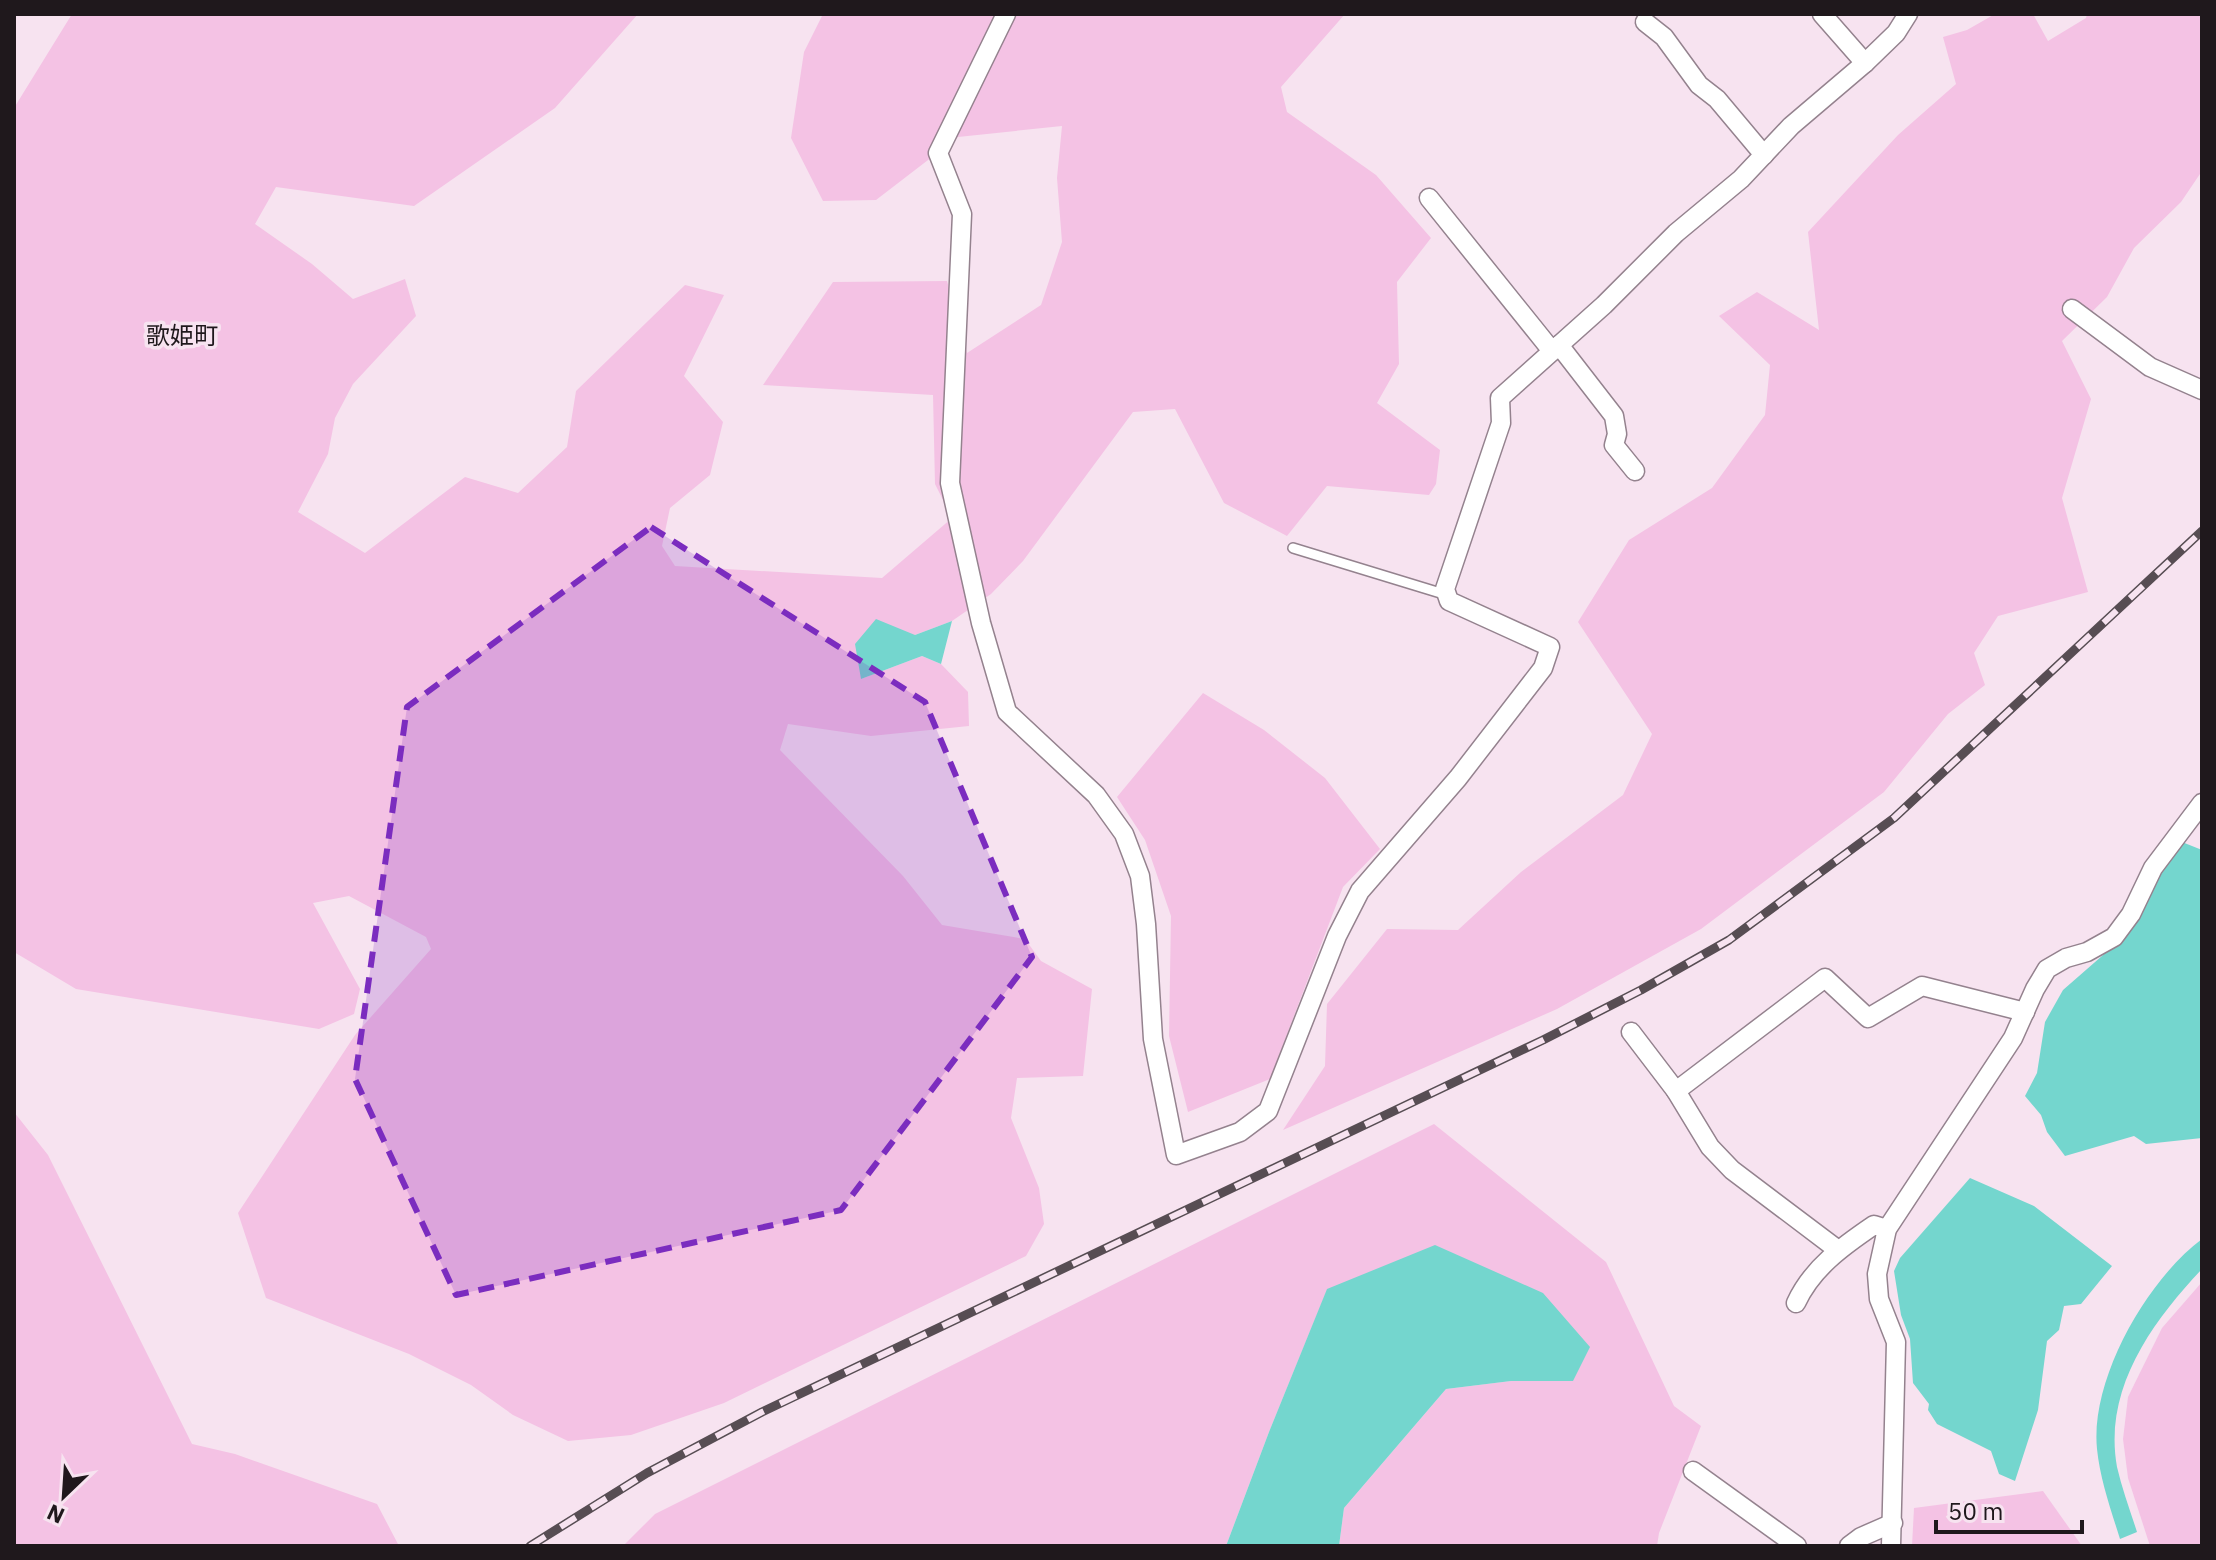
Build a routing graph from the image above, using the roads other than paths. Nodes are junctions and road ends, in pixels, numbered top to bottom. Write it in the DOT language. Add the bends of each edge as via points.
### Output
graph roads {
  1 [pos="1006,14"];
  2 [pos="1822,14"];
  3 [pos="1908,14"];
  4 [pos="1645,22"];
  5 [pos="1865,63"];
  6 [pos="1764,155"];
  7 [pos="1429,198"];
  8 [pos="2072,309"];
  9 [pos="1555,348"];
  10 [pos="2202,390"];
  11 [pos="1635,471"];
  12 [pos="1293,548"];
  13 [pos="1447,595"];
  14 [pos="2202,803"];
  15 [pos="2025,1012"];
  16 [pos="1631,1032"];
  17 [pos="1676,1091"];
  18 [pos="1887,1229"];
  19 [pos="1838,1250"];
  20 [pos="1796,1303"];
  21 [pos="1693,1471"];
  22 [pos="1893,1523"];
  23 [pos="1797,1546"];
  24 [pos="1849,1546"];
  25 [pos="1891,1546"];
  1 -- 13 [label="street" via="938,153 962,214 950,483 1007,712 1096,795 1124,834 1140,876 1153,1039 1176,1155 1240,1132 1268,1111 1360,891 1458,778 1543,668 1550,647 1449,601"];
  2 -- 5 [label="street"];
  3 -- 5 [label="street"];
  4 -- 6 [label="street" via="1664,37 1699,85"];
  5 -- 6 [label="street"];
  6 -- 9 [label="street"];
  7 -- 9 [label="street"];
  8 -- 10 [label="street" via="2150,367"];
  9 -- 11 [label="street" via="1614,416 1614,445"];
  9 -- 13 [label="street" via="1500,398 1501,423"];
  12 -- 13 [label="lane"];
  14 -- 15 [label="street" via="2153,868 2114,937 2047,969"];
  15 -- 17 [label="street" via="1922,986 1868,1018 1825,978"];
  15 -- 18 [label="street"];
  16 -- 17 [label="street"];
  17 -- 19 [label="street" via="1710,1147 1732,1170"];
  18 -- 19 [label="street" via="1874,1225"];
  18 -- 22 [label="street" via="1877,1274 1879,1299 1896,1342"];
  19 -- 20 [label="street" via="1803,1287"];
  21 -- 23 [label="street"];
  22 -- 24 [label="street"];
  22 -- 25 [label="street"];
}
